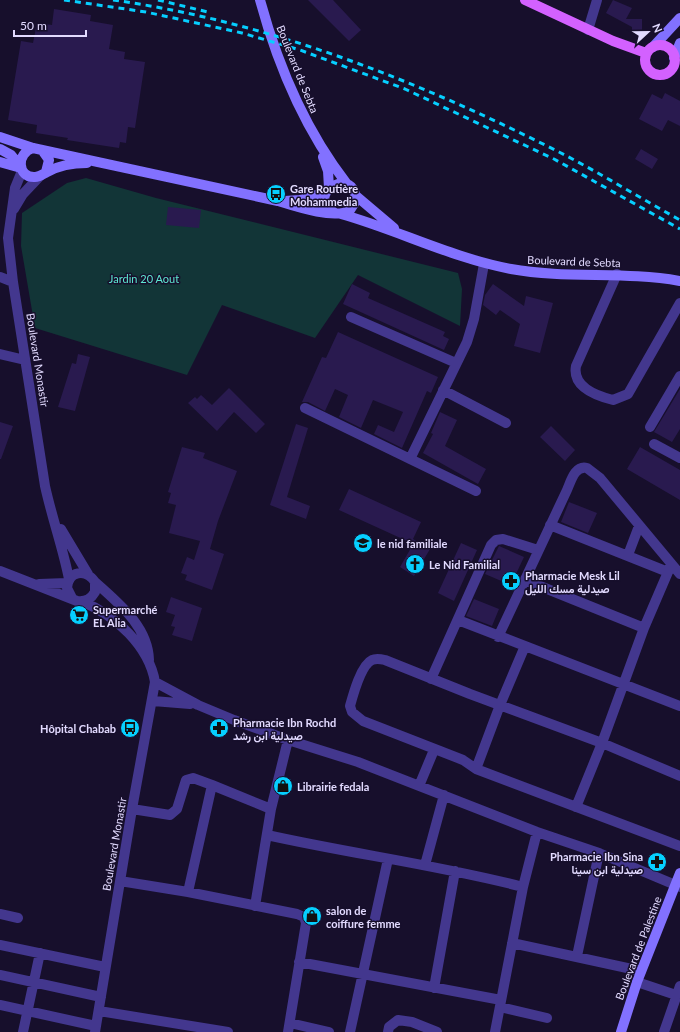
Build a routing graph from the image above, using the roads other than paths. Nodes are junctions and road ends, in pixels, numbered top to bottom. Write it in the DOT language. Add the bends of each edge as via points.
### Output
graph roads {
  1 [pos="260,0"];
  2 [pos="525,0"];
  3 [pos="597,0"];
  4 [pos="680,18"];
  5 [pos="588,30"];
  6 [pos="680,43"];
  7 [pos="649,50"];
  8 [pos="676,66"];
  9 [pos="0,137"];
  10 [pos="320,145"];
  11 [pos="0,149"];
  12 [pos="37,149"];
  13 [pos="0,162"];
  14 [pos="97,163"];
  15 [pos="21,168"];
  16 [pos="43,174"];
  17 [pos="347,184"];
  18 [pos="328,190"];
  19 [pos="355,195"];
  20 [pos="278,201"];
  21 [pos="338,213"];
  22 [pos="10,214"];
  23 [pos="400,233"];
  24 [pos="484,264"];
  25 [pos="617,274"];
  26 [pos="0,277"];
  27 [pos="680,281"];
  28 [pos="13,282"];
  29 [pos="680,303"];
  30 [pos="351,317"];
  31 [pos="0,354"];
  32 [pos="25,360"];
  33 [pos="456,362"];
  34 [pos="680,376"];
  35 [pos="443,390"];
  36 [pos="305,408"];
  37 [pos="506,422"];
  38 [pos="650,427"];
  39 [pos="654,444"];
  40 [pos="679,454"];
  41 [pos="410,458"];
  42 [pos="476,491"];
  43 [pos="50,510"];
  44 [pos="550,525"];
  45 [pos="640,526"];
  46 [pos="538,550"];
  47 [pos="628,555"];
  48 [pos="670,568"];
  49 [pos="0,571"];
  50 [pos="680,574"];
  51 [pos="92,578"];
  52 [pos="525,580"];
  53 [pos="68,581"];
  54 [pos="35,585"];
  55 [pos="72,598"];
  56 [pos="83,602"];
  57 [pos="458,620"];
  58 [pos="644,628"];
  59 [pos="498,637"];
  60 [pos="525,646"];
  61 [pos="149,662"];
  62 [pos="431,679"];
  63 [pos="155,682"];
  64 [pos="624,684"];
  65 [pos="153,701"];
  66 [pos="198,705"];
  67 [pos="500,705"];
  68 [pos="680,706"];
  69 [pos="288,740"];
  70 [pos="602,743"];
  71 [pos="434,750"];
  72 [pos="476,768"];
  73 [pos="680,776"];
  74 [pos="212,785"];
  75 [pos="419,786"];
  76 [pos="444,795"];
  77 [pos="576,807"];
  78 [pos="132,809"];
  79 [pos="271,809"];
  80 [pos="537,832"];
  81 [pos="267,835"];
  82 [pos="680,846"];
  83 [pos="599,853"];
  84 [pos="388,859"];
  85 [pos="426,865"];
  86 [pos="455,871"];
  87 [pos="680,873"];
  88 [pos="120,882"];
  89 [pos="678,886"];
  90 [pos="523,887"];
  91 [pos="188,892"];
  92 [pos="255,906"];
  93 [pos="0,914"];
  94 [pos="18,918"];
  95 [pos="512,943"];
  96 [pos="0,945"];
  97 [pos="40,953"];
  98 [pos="577,956"];
  99 [pos="299,962"];
  100 [pos="105,967"];
  101 [pos="641,971"];
  102 [pos="0,975"];
  103 [pos="364,975"];
  104 [pos="637,982"];
  105 [pos="34,983"];
  106 [pos="434,988"];
  107 [pos="678,991"];
  108 [pos="101,997"];
  109 [pos="500,1004"];
  110 [pos="0,1005"];
  111 [pos="27,1011"];
  112 [pos="99,1011"];
  113 [pos="547,1018"];
  114 [pos="171,1028"];
  115 [pos="289,1028"];
  116 [pos="95,1029"];
  117 [pos="23,1032"];
  118 [pos="228,1032"];
  119 [pos="329,1032"];
  120 [pos="350,1032"];
  121 [pos="388,1032"];
  122 [pos="437,1032"];
  123 [pos="495,1032"];
  124 [pos="621,1032"];
  125 [pos="664,1032"];
  1 -- 10 [label="street, Boulevard de Sebta" via="298,106"];
  2 -- 5 [label="main road"];
  3 -- 5 [label="street"];
  4 -- 7 [label="street"];
  5 -- 7 [label="main road"];
  6 -- 8 [label="street"];
  7 -- 8 [label="main road" via="662,45 666,47 670,50"];
  7 -- 8 [label="main road" via="645,59 647,69 656,75 666,74"];
  9 -- 12 [label="street"];
  10 -- 17 [label="street, Boulevard de Sebta"];
  10 -- 18 [label="street, Boulevard de Sebta" via="328,170"];
  11 -- 15 [label="street" via="11,155"];
  12 -- 14 [label="street"];
  12 -- 15 [label="street" via="23,154"];
  12 -- 16 [label="street" via="49,160"];
  13 -- 15 [label="street"];
  14 -- 16 [label="street" via="75,164"];
  14 -- 20 [label="street"];
  15 -- 16 [label="street" via="30,177"];
  15 -- 22 [label="street, Boulevard Monastir"];
  16 -- 22 [label="street"];
  17 -- 18 [label="street" via="337,183"];
  17 -- 19 [label="street"];
  18 -- 20 [label="street" via="300,200"];
  18 -- 21 [label="street" via="325,197 327,207"];
  19 -- 21 [label="street" via="352,208 347,212"];
  19 -- 23 [label="street, Boulevard de Sebta"];
  20 -- 21 [label="street, Boulevard de Sebta"];
  21 -- 23 [label="street, Boulevard de Sebta"];
  22 -- 28 [label="street, Boulevard Monastir" via="8,238"];
  23 -- 24 [label="street, Boulevard de Sebta"];
  24 -- 25 [label="street, Boulevard de Sebta" via="564,275"];
  24 -- 33 [label="street" via="470,332"];
  25 -- 27 [label="street, Boulevard de Sebta"];
  25 -- 29 [label="street" via="576,366 579,382 590,392 613,400 628,394"];
  26 -- 28 [label="street"];
  28 -- 32 [label="street, Boulevard Monastir"];
  30 -- 33 [label="street"];
  31 -- 32 [label="street"];
  32 -- 43 [label="street, Boulevard Monastir"];
  33 -- 35 [label="street"];
  34 -- 38 [label="street"];
  35 -- 37 [label="street"];
  35 -- 41 [label="street"];
  36 -- 41 [label="street"];
  39 -- 40 [label="street"];
  41 -- 42 [label="street"];
  43 -- 51 [label="street, Boulevard Monastir"];
  43 -- 53 [label="street, Boulevard Monastir" via="65,557"];
  44 -- 45 [label="street" via="577,470 584,467 600,478"];
  44 -- 46 [label="street"];
  44 -- 47 [label="street"];
  45 -- 47 [label="street"];
  45 -- 48 [label="street"];
  46 -- 52 [label="street"];
  46 -- 57 [label="street" via="506,540 496,540 491,545"];
  47 -- 48 [label="street"];
  48 -- 50 [label="street"];
  48 -- 58 [label="street"];
  49 -- 54 [label="street"];
  51 -- 53 [label="street" via="82,572 75,574"];
  51 -- 56 [label="street" via="95,592"];
  51 -- 61 [label="street, Boulevard Monastir" via="116,600 138,628 149,650"];
  52 -- 58 [label="street"];
  52 -- 59 [label="street"];
  53 -- 54 [label="street"];
  53 -- 55 [label="street" via="68,594"];
  54 -- 55 [label="street"];
  55 -- 56 [label="street"];
  56 -- 61 [label="street, Boulevard Monastir" via="99,608 118,622"];
  57 -- 59 [label="street"];
  57 -- 62 [label="street"];
  58 -- 64 [label="street"];
  59 -- 60 [label="street"];
  60 -- 64 [label="street"];
  60 -- 67 [label="street"];
  61 -- 63 [label="street, Boulevard Monastir"];
  62 -- 67 [label="street"];
  62 -- 71 [label="street" via="385,660 371,660 362,674 350,706 352,712 362,721"];
  63 -- 65 [label="street, Boulevard Monastir"];
  63 -- 66 [label="street"];
  64 -- 68 [label="street"];
  64 -- 70 [label="street"];
  65 -- 66 [label="street"];
  65 -- 78 [label="street, Boulevard Monastir"];
  66 -- 69 [label="street"];
  67 -- 70 [label="street"];
  67 -- 72 [label="street"];
  69 -- 75 [label="street" via="358,762"];
  69 -- 79 [label="street"];
  70 -- 73 [label="street"];
  70 -- 77 [label="street"];
  71 -- 72 [label="street" via="463,760"];
  71 -- 75 [label="street"];
  72 -- 77 [label="street"];
  74 -- 78 [label="street" via="193,778 186,780 177,808 170,815"];
  74 -- 79 [label="street"];
  74 -- 91 [label="street"];
  75 -- 76 [label="street"];
  76 -- 80 [label="street"];
  76 -- 85 [label="street"];
  77 -- 82 [label="street"];
  78 -- 88 [label="street, Boulevard Monastir"];
  79 -- 81 [label="street"];
  80 -- 83 [label="street"];
  80 -- 90 [label="street"];
  81 -- 84 [label="street"];
  81 -- 92 [label="street"];
  83 -- 89 [label="street"];
  83 -- 98 [label="street"];
  84 -- 85 [label="street"];
  84 -- 103 [label="street"];
  85 -- 86 [label="street"];
  86 -- 90 [label="street"];
  86 -- 106 [label="street"];
  87 -- 89 [label="street, Boulevard de Palestine"];
  88 -- 91 [label="street"];
  88 -- 100 [label="street, Boulevard Monastir"];
  89 -- 101 [label="street, Boulevard de Palestine"];
  90 -- 95 [label="street"];
  91 -- 92 [label="street"];
  92 -- 99 [label="street" via="297,914 306,919"];
  93 -- 94 [label="street"];
  95 -- 98 [label="street"];
  95 -- 109 [label="street"];
  96 -- 97 [label="street"];
  97 -- 100 [label="street"];
  97 -- 105 [label="street"];
  98 -- 101 [label="street"];
  99 -- 103 [label="street"];
  99 -- 115 [label="street"];
  100 -- 108 [label="street, Boulevard Monastir"];
  101 -- 104 [label="street, Boulevard de Palestine"];
  102 -- 105 [label="street"];
  103 -- 106 [label="street"];
  103 -- 120 [label="street"];
  104 -- 107 [label="street"];
  104 -- 124 [label="street, Boulevard de Palestine"];
  105 -- 108 [label="street"];
  105 -- 111 [label="street"];
  106 -- 109 [label="street"];
  107 -- 125 [label="street"];
  108 -- 112 [label="street, Boulevard Monastir"];
  109 -- 113 [label="street"];
  109 -- 123 [label="street"];
  110 -- 111 [label="street"];
  111 -- 116 [label="street"];
  111 -- 117 [label="street"];
  112 -- 114 [label="street"];
  112 -- 116 [label="street, Boulevard Monastir"];
  114 -- 118 [label="street"];
  115 -- 119 [label="street"];
  121 -- 122 [label="street" via="389,1027 398,1020 412,1022"];
}
